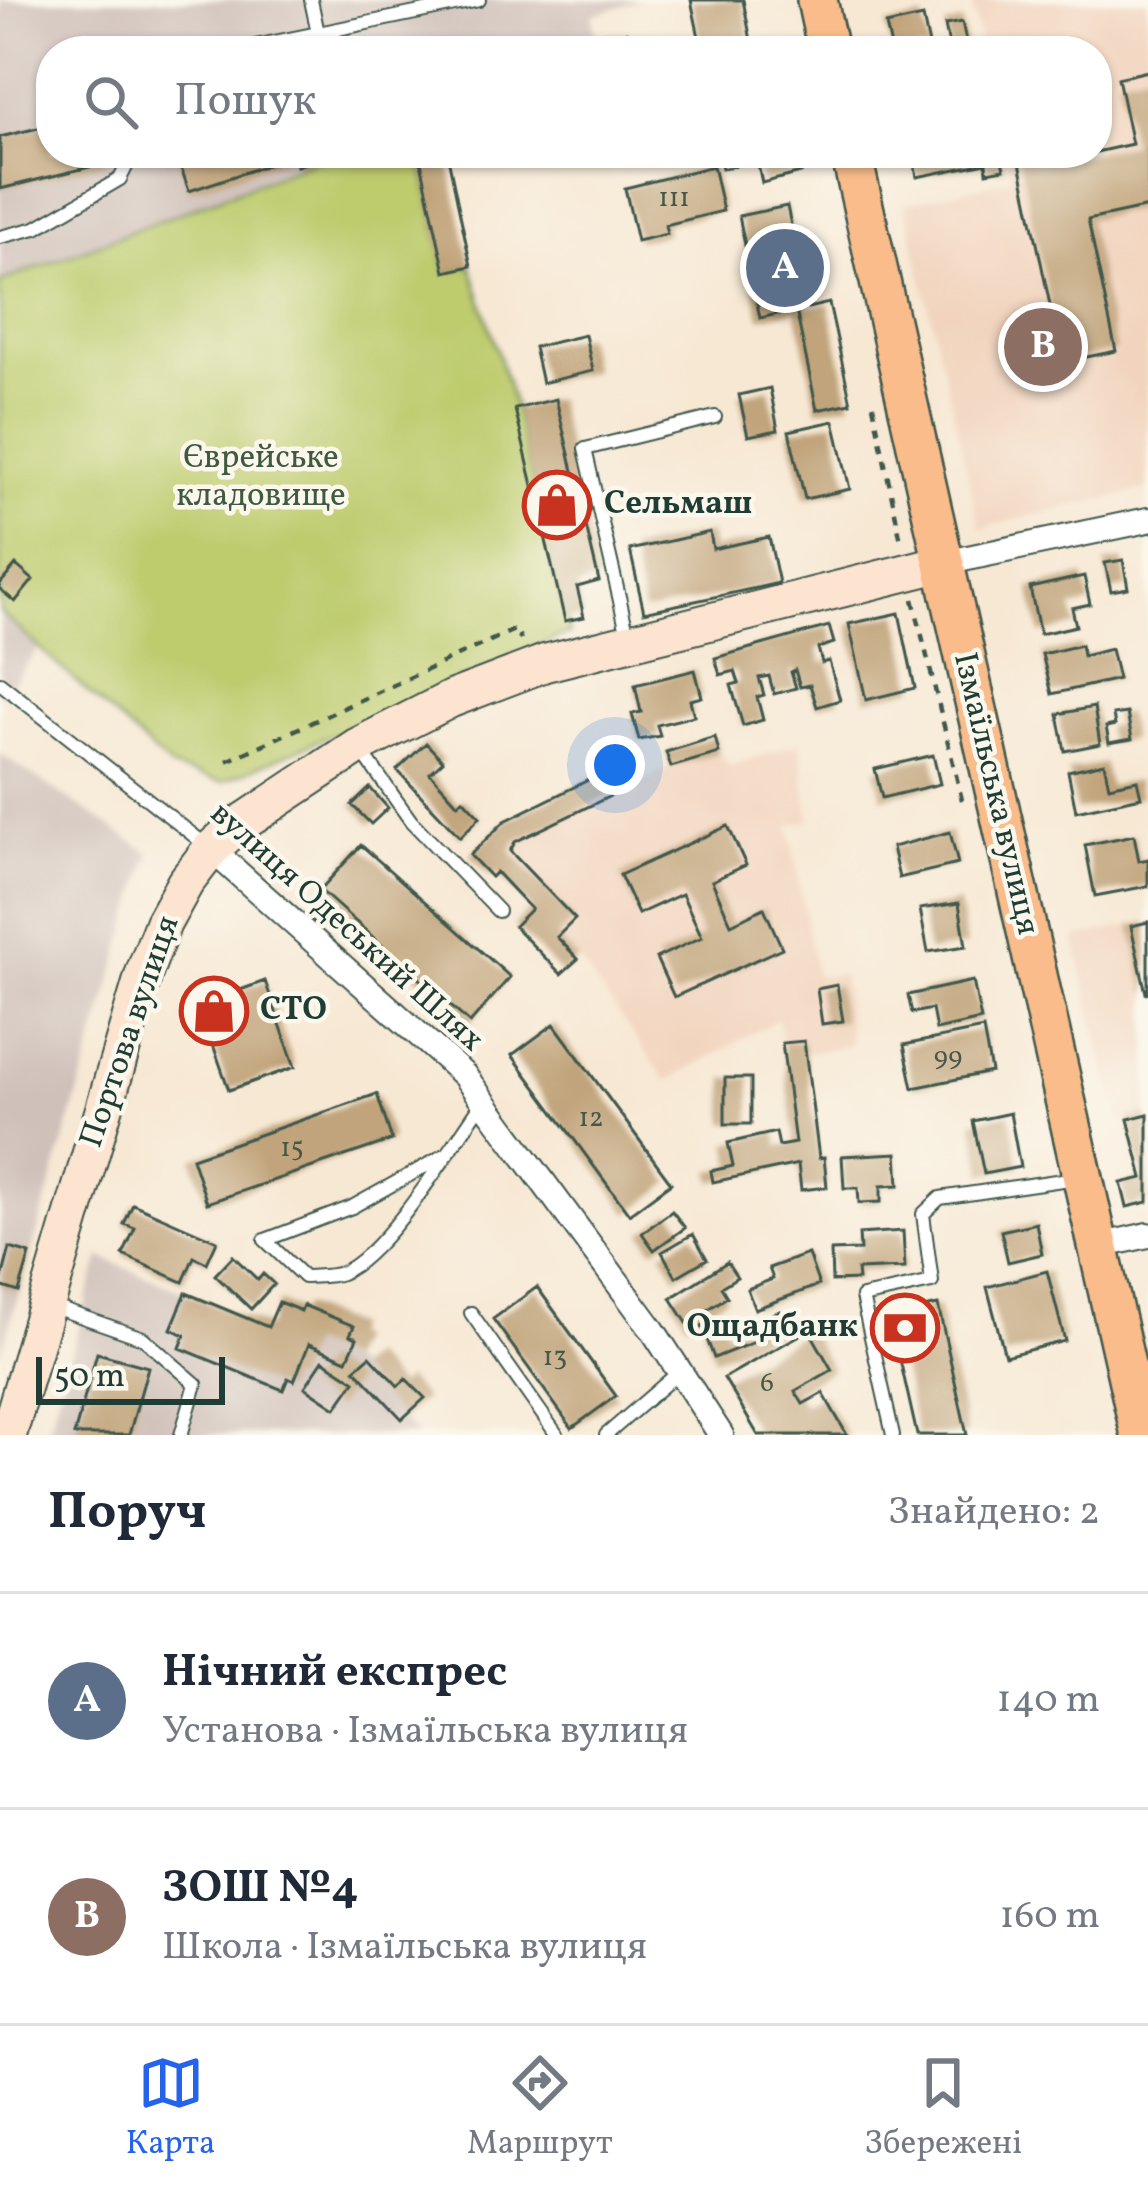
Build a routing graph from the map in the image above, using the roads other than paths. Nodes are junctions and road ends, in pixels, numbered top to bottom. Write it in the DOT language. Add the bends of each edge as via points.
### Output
graph roads {
  1 [pos="311,0"];
  2 [pos="479,0"];
  3 [pos="817,0"];
  4 [pos="318,33"];
  5 [pos="304,36"];
  6 [pos="825,36"];
  7 [pos="126,168"];
  8 [pos="854,168"];
  9 [pos="0,237"];
  10 [pos="715,417"];
  11 [pos="1148,520"];
  12 [pos="944,563"];
  13 [pos="629,641"];
  14 [pos="4,686"];
  15 [pos="358,746"];
  16 [pos="211,849"];
  17 [pos="498,911"];
  18 [pos="483,1102"];
  19 [pos="446,1154"];
  20 [pos="1084,1177"];
  21 [pos="1148,1235"];
  22 [pos="1099,1246"];
  23 [pos="44,1304"];
  24 [pos="471,1313"];
  25 [pos="680,1372"];
  26 [pos="8,1435"];
  27 [pos="181,1435"];
  28 [pos="557,1435"];
  29 [pos="606,1435"];
  30 [pos="721,1435"];
  31 [pos="893,1435"];
  32 [pos="1141,1435"];
  1 -- 4 [label="lane"];
  2 -- 4 [label="lane"];
  3 -- 6 [label="main road"];
  4 -- 5 [label="lane"];
  7 -- 9 [label="lane" via="120,179 36,228"];
  8 -- 12 [label="main road, Ізмаїльська вулиця"];
  10 -- 13 [label="lane" via="585,449"];
  11 -- 12 [label="street"];
  12 -- 13 [label="main road, Портова вулиця"];
  12 -- 20 [label="main road, Ізмаїльська вулиця"];
  13 -- 15 [label="main road, Портова вулиця" via="533,667"];
  14 -- 16 [label="lane, вулиця Одеський Шлях"];
  15 -- 16 [label="main road, Портова вулиця"];
  15 -- 17 [label="lane" via="411,821"];
  16 -- 18 [label="street, вулиця Одеський Шлях" via="464,1076"];
  16 -- 23 [label="main road, Портова вулиця" via="163,923 144,974"];
  18 -- 19 [label="lane"];
  18 -- 25 [label="street, вулиця Одеський Шлях"];
  19 -- 19 [label="lane" via="352,1207 265,1240 304,1276 337,1275 364,1261"];
  20 -- 22 [label="main road, Ізмаїльська вулиця"];
  20 -- 31 [label="lane" via="940,1198 923,1214 932,1282 862,1297"];
  21 -- 22 [label="street"];
  22 -- 32 [label="main road, Ізмаїльська вулиця"];
  23 -- 26 [label="main road, Портова вулиця"];
  23 -- 27 [label="lane" via="142,1338 196,1384"];
  24 -- 28 [label="lane"];
  25 -- 29 [label="lane"];
  25 -- 30 [label="street, вулиця Одеський Шлях"];
}
